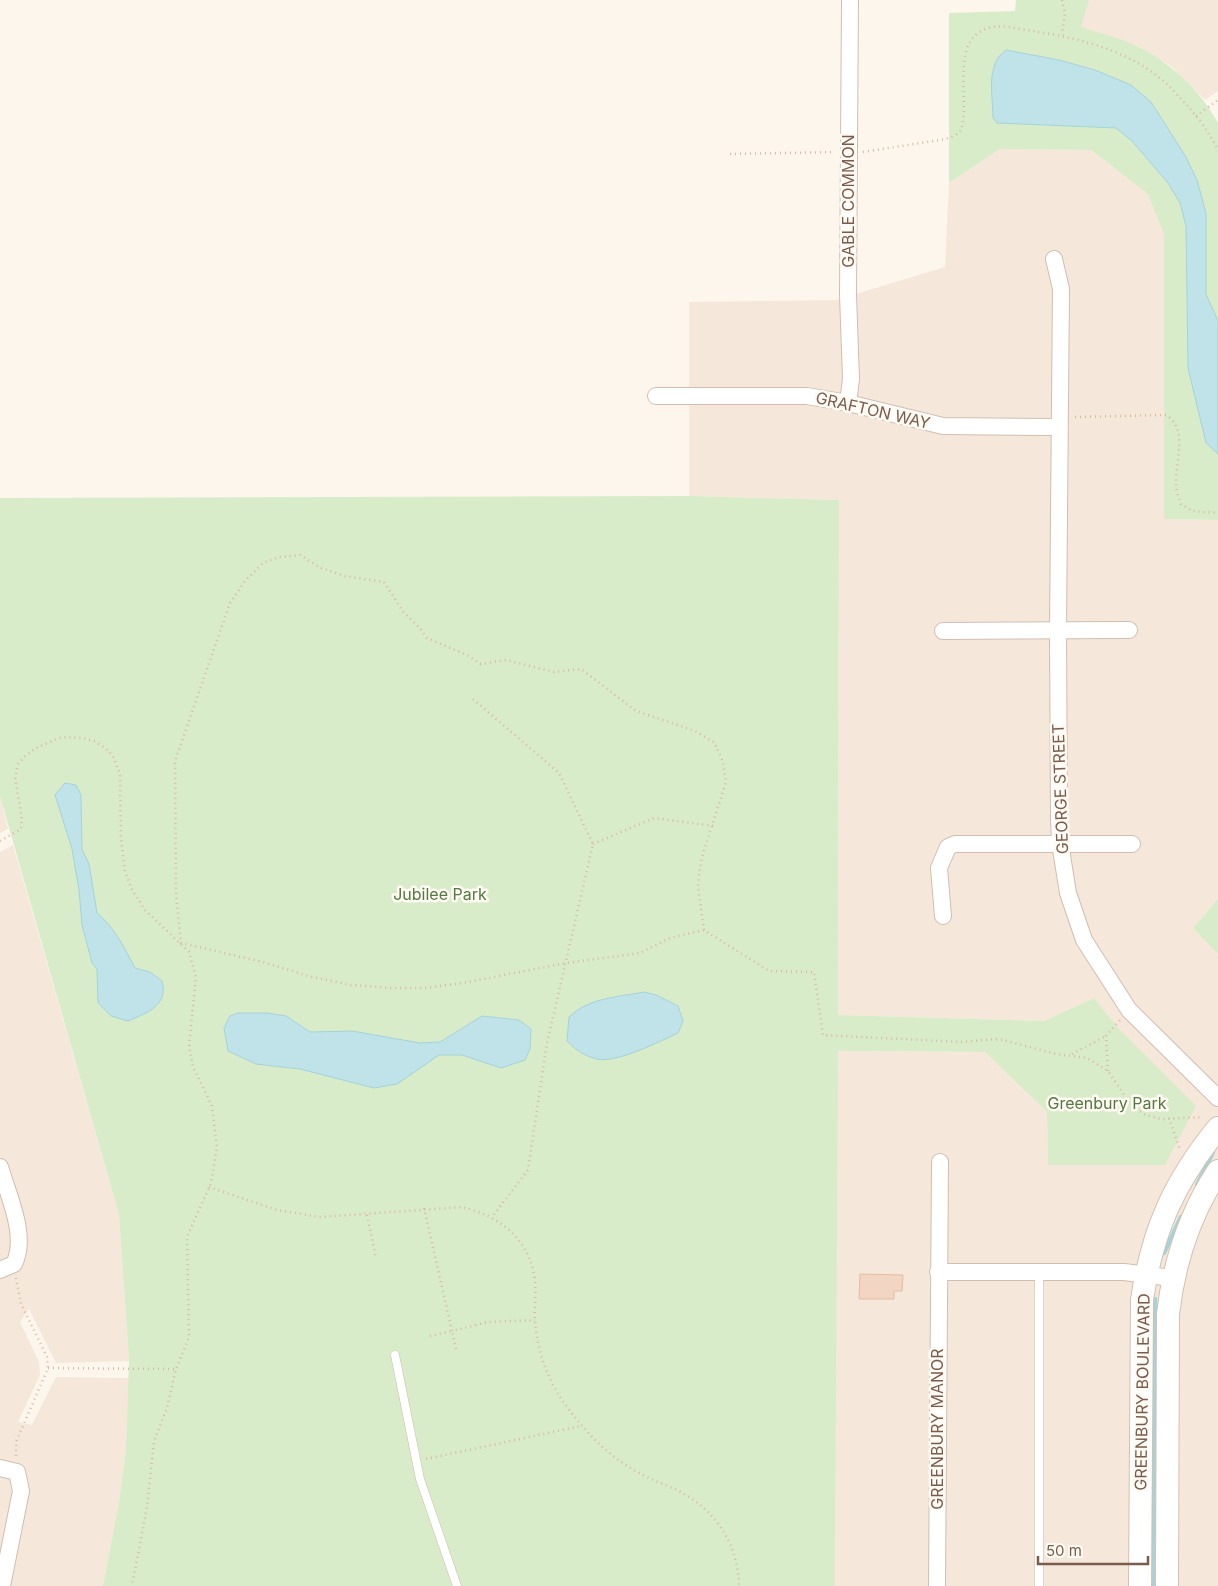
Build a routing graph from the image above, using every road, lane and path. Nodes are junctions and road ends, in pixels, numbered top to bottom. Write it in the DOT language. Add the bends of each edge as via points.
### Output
graph roads {
  1 [pos="850,0"];
  2 [pos="1062,0"];
  3 [pos="1062,35"];
  4 [pos="1218,100"];
  5 [pos="1196,116"];
  6 [pos="1218,151"];
  7 [pos="836,152"];
  8 [pos="861,152"];
  9 [pos="730,154"];
  10 [pos="1054,259"];
  11 [pos="656,396"];
  12 [pos="848,403"];
  13 [pos="1065,422"];
  14 [pos="1218,512"];
  15 [pos="1058,630"];
  16 [pos="1129,630"];
  17 [pos="944,631"];
  18 [pos="473,699"];
  19 [pos="714,826"];
  20 [pos="0,841"];
  21 [pos="1060,843"];
  22 [pos="593,844"];
  23 [pos="1132,844"];
  24 [pos="944,916"];
  25 [pos="704,930"];
  26 [pos="181,943"];
  27 [pos="566,963"];
  28 [pos="1129,1010"];
  29 [pos="1106,1036"];
  30 [pos="1070,1055"];
  31 [pos="1108,1070"];
  32 [pos="1218,1098"];
  33 [pos="1169,1118"];
  34 [pos="1211,1122"];
  35 [pos="1180,1152"];
  36 [pos="940,1162"];
  37 [pos="0,1166"];
  38 [pos="1218,1172"];
  39 [pos="209,1187"];
  40 [pos="424,1208"];
  41 [pos="367,1216"];
  42 [pos="492,1217"];
  43 [pos="376,1258"];
  44 [pos="7,1267"];
  45 [pos="938,1272"];
  46 [pos="1039,1272"];
  47 [pos="1146,1274"];
  48 [pos="1172,1278"];
  49 [pos="535,1320"];
  50 [pos="452,1331"];
  51 [pos="430,1336"];
  52 [pos="456,1349"];
  53 [pos="395,1355"];
  54 [pos="48,1368"];
  55 [pos="176,1369"];
  56 [pos="581,1426"];
  57 [pos="416,1461"];
  58 [pos="0,1468"];
  59 [pos="17,1472"];
  60 [pos="2,1586"];
  61 [pos="132,1586"];
  62 [pos="458,1586"];
  63 [pos="739,1586"];
  64 [pos="937,1586"];
  65 [pos="1039,1586"];
  66 [pos="1140,1586"];
  67 [pos="1168,1586"];
  1 -- 12 [label="street, GABLE COMMON" via="848,285 851,379"];
  2 -- 3 [label="path" via="1065,13"];
  3 -- 5 [label="path" via="1113,50 1141,65 1162,80"];
  3 -- 8 [label="path" via="988,27 975,35 969,45 958,134 946,139"];
  4 -- 5 [label="path"];
  5 -- 6 [label="path"];
  7 -- 9 [label="path"];
  10 -- 13 [label="street, GEORGE STREET" via="1061,289"];
  11 -- 12 [label="street, GRAFTON WAY" via="793,395"];
  12 -- 13 [label="street, GRAFTON WAY" via="943,426"];
  13 -- 14 [label="path" via="1166,415 1174,420 1179,434 1176,486 1181,504 1192,511"];
  13 -- 15 [label="street, GEORGE STREET"];
  15 -- 16 [label="street"];
  15 -- 17 [label="street"];
  15 -- 21 [label="street, GEORGE STREET"];
  18 -- 22 [label="path" via="559,773"];
  19 -- 22 [label="path" via="654,818"];
  19 -- 25 [label="path" via="699,874"];
  19 -- 26 [label="path" via="726,782 723,762 714,742 695,731 625,705 581,669 554,672 506,660 481,664 427,638 404,613 384,582 345,576 300,555 279,557 263,563 244,581 230,603 175,761 176,894"];
  20 -- 26 [label="path" via="21,829 15,777 24,756 62,737 94,741 113,756 120,774 121,838 125,872 131,888 145,910"];
  21 -- 23 [label="street"];
  21 -- 24 [label="street" via="966,842 948,847 939,868"];
  21 -- 28 [label="street, GEORGE STREET" via="1068,893 1084,940"];
  22 -- 27 [label="path"];
  25 -- 27 [label="path" via="670,938 640,953"];
  25 -- 30 [label="path" via="769,971 814,972 823,1035 960,1042 999,1039"];
  26 -- 27 [label="path" via="312,977 351,985 391,988 462,983"];
  26 -- 39 [label="path" via="189,952 196,977 190,1056 212,1106 216,1128 217,1147"];
  27 -- 42 [label="path" via="547,1043 528,1170"];
  28 -- 29 [label="path"];
  28 -- 32 [label="street, GEORGE STREET"];
  29 -- 30 [label="path"];
  29 -- 31 [label="path"];
  30 -- 31 [label="path" via="1087,1058"];
  31 -- 33 [label="path" via="1131,1105 1145,1115"];
  33 -- 34 [label="path"];
  33 -- 35 [label="path"];
  34 -- 47 [label="street, GREENBURY BOULEVARD" via="1174,1192 1153,1242"];
  36 -- 45 [label="street, GREENBURY MANOR"];
  37 -- 44 [label="street" via="17,1228 19,1255"];
  38 -- 48 [label="street, GREENBURY BOULEVARD" via="1193,1218"];
  39 -- 41 [label="path" via="298,1215"];
  39 -- 55 [label="path" via="187,1237 191,1324 186,1347"];
  40 -- 41 [label="path"];
  40 -- 42 [label="path" via="462,1207"];
  40 -- 50 [label="path"];
  41 -- 43 [label="path"];
  42 -- 49 [label="path" via="521,1242 531,1262 535,1276"];
  44 -- 54 [label="path" via="47,1357"];
  45 -- 46 [label="street"];
  45 -- 64 [label="street, GREENBURY MANOR"];
  46 -- 47 [label="street"];
  46 -- 65 [label="lane"];
  47 -- 48 [label="street"];
  47 -- 66 [label="street, GREENBURY BOULEVARD" via="1142,1300"];
  48 -- 67 [label="street, GREENBURY BOULEVARD" via="1168,1314"];
  49 -- 50 [label="path" via="488,1322"];
  49 -- 56 [label="path" via="547,1374 556,1393"];
  50 -- 51 [label="path"];
  50 -- 52 [label="path"];
  53 -- 57 [label="lane"];
  54 -- 55 [label="path"];
  54 -- 59 [label="path" via="16,1442"];
  55 -- 61 [label="path" via="167,1408 154,1441 145,1522"];
  56 -- 57 [label="path"];
  56 -- 63 [label="path" via="598,1445 630,1468 678,1491 714,1517 724,1531 737,1565"];
  57 -- 62 [label="lane"];
  58 -- 59 [label="street"];
  59 -- 60 [label="street" via="21,1491"];
}
